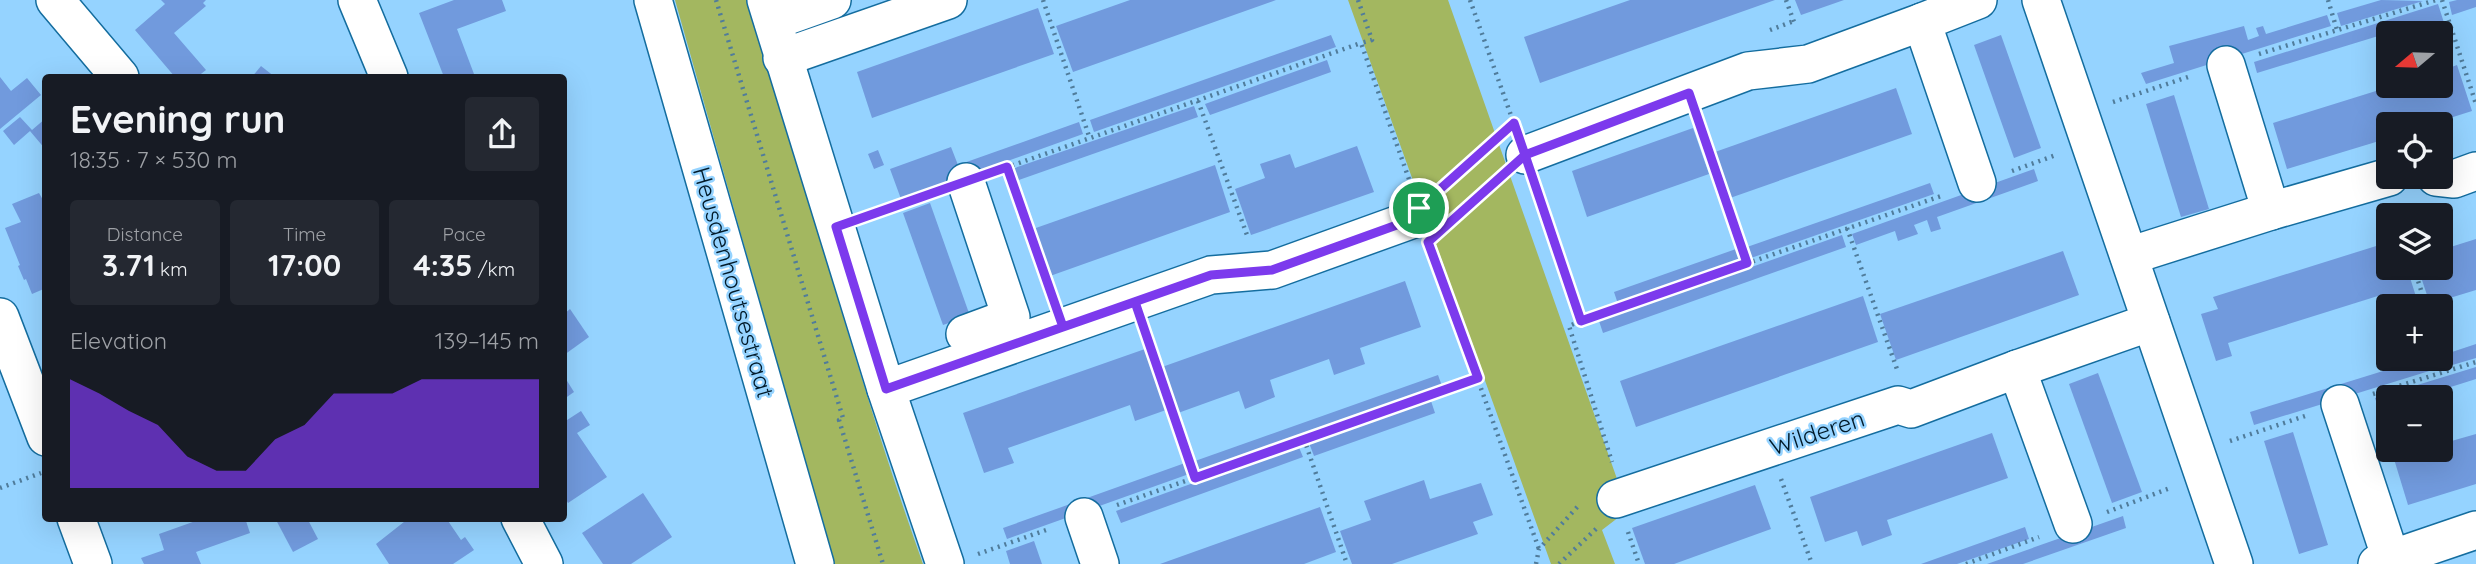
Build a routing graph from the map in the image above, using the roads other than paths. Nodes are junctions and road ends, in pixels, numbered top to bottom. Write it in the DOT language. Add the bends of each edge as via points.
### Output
graph roads {
  1 [pos="55,0"];
  2 [pos="357,0"];
  3 [pos="653,0"];
  4 [pos="832,0"];
  5 [pos="948,0"];
  6 [pos="1978,0"];
  7 [pos="2041,0"];
  8 [pos="769,10"];
  9 [pos="1922,22"];
  10 [pos="782,58"];
  11 [pos="2226,65"];
  12 [pos="117,74"];
  13 [pos="389,74"];
  14 [pos="1510,147"];
  15 [pos="2476,171"];
  16 [pos="2453,179"];
  17 [pos="2376,181"];
  18 [pos="966,182"];
  19 [pos="1977,183"];
  20 [pos="2271,211"];
  21 [pos="1422,222"];
  22 [pos="2129,257"];
  23 [pos="0,318"];
  24 [pos="2151,322"];
  25 [pos="2017,369"];
  26 [pos="882,377"];
  27 [pos="2340,404"];
  28 [pos="42,427"];
  29 [pos="1602,498"];
  30 [pos="1084,517"];
  31 [pos="77,522"];
  32 [pos="522,522"];
  33 [pos="2073,524"];
  34 [pos="2476,530"];
  35 [pos="960,560"];
  36 [pos="2384,562"];
  37 [pos="93,564"];
  38 [pos="544,564"];
  39 [pos="816,564"];
  40 [pos="1100,564"];
  41 [pos="2234,564"];
  1 -- 12 [label="street"];
  2 -- 13 [label="street"];
  3 -- 39 [label="street, Heusdenhoutsestraat"];
  4 -- 8 [label="street"];
  5 -- 10 [label="street"];
  6 -- 9 [label="street"];
  7 -- 22 [label="street"];
  8 -- 10 [label="street"];
  9 -- 14 [label="street" via="1808,64 1748,71"];
  9 -- 19 [label="street"];
  10 -- 26 [label="street"];
  11 -- 20 [label="street"];
  15 -- 16 [label="street"];
  17 -- 20 [label="street"];
  18 -- 26 [label="street" via="1011,317"];
  20 -- 22 [label="street"];
  21 -- 26 [label="street" via="1272,270 1211,275 1063,327"];
  22 -- 24 [label="street"];
  23 -- 28 [label="street"];
  24 -- 25 [label="street, Wilderen"];
  24 -- 41 [label="street"];
  25 -- 29 [label="street, Wilderen" via="1911,409 1898,405"];
  25 -- 33 [label="street"];
  26 -- 35 [label="street"];
  27 -- 36 [label="street"];
  30 -- 40 [label="street"];
  31 -- 37 [label="street"];
  32 -- 38 [label="street"];
  34 -- 36 [label="street"];
}
